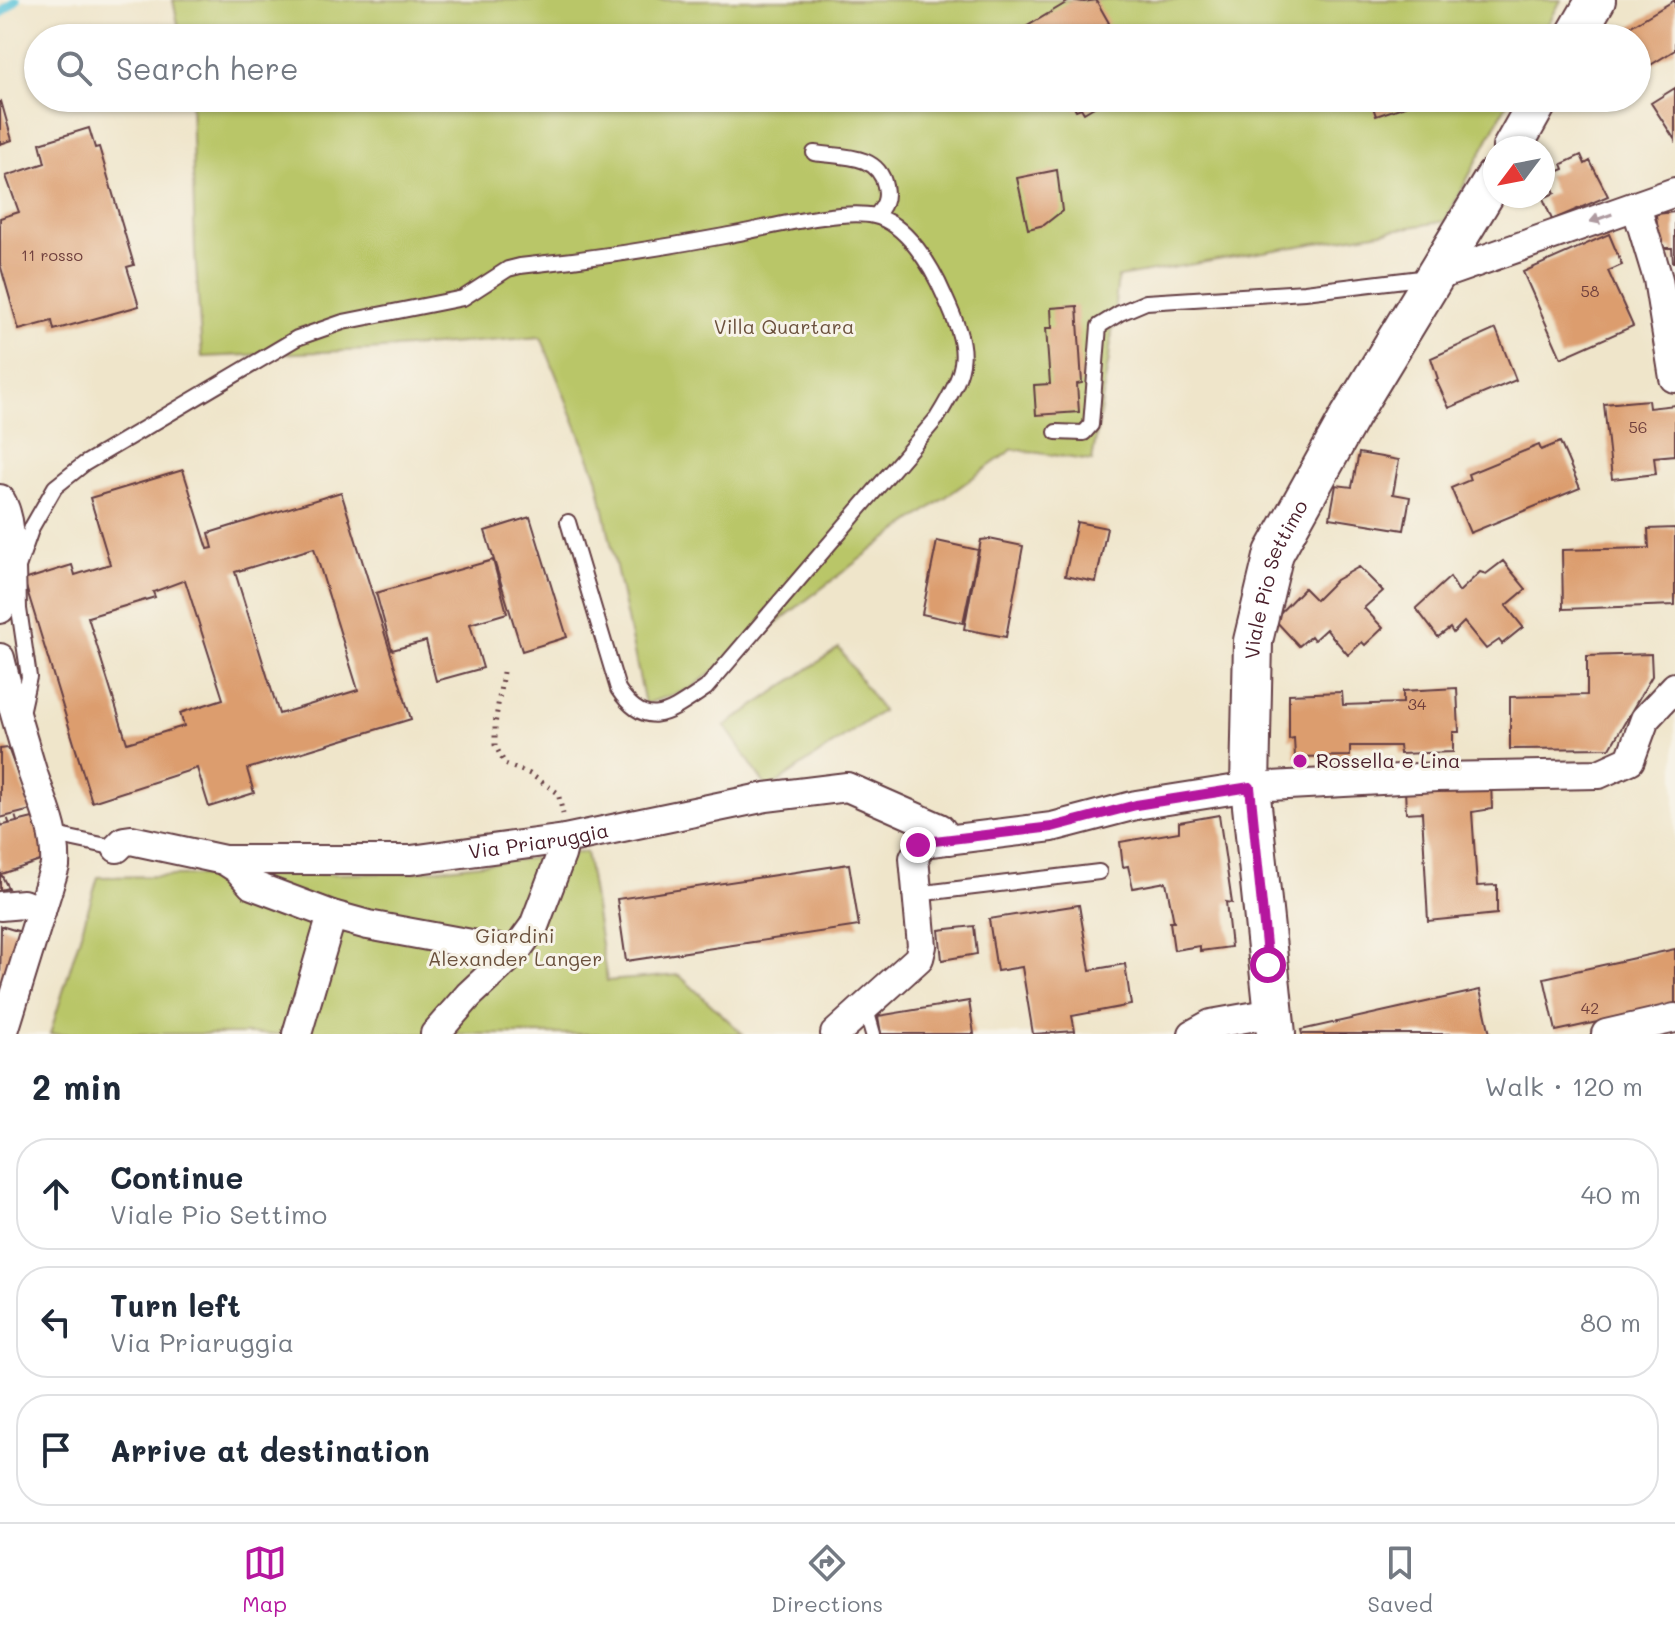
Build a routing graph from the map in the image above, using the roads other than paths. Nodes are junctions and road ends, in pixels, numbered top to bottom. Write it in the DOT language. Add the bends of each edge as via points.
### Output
graph roads {
  1 [pos="1596,0"];
  2 [pos="1582,24"];
  3 [pos="1532,112"];
  4 [pos="1519,136"];
  5 [pos="814,153"];
  6 [pos="1675,192"];
  7 [pos="1483,197"];
  8 [pos="1636,206"];
  9 [pos="875,216"];
  10 [pos="1437,276"];
  11 [pos="1674,378"];
  12 [pos="1056,432"];
  13 [pos="0,499"];
  14 [pos="568,522"];
  15 [pos="0,609"];
  16 [pos="0,658"];
  17 [pos="1675,687"];
  18 [pos="19,721"];
  19 [pos="1250,787"];
  20 [pos="55,835"];
  21 [pos="565,839"];
  22 [pos="949,840"];
  23 [pos="122,849"];
  24 [pos="224,860"];
  25 [pos="1099,872"];
  26 [pos="916,894"];
  27 [pos="0,906"];
  28 [pos="41,911"];
  29 [pos="332,915"];
  30 [pos="515,952"];
  31 [pos="865,1006"];
  32 [pos="1675,1018"];
  33 [pos="1274,1024"];
  34 [pos="3,1034"];
  35 [pos="297,1034"];
  36 [pos="435,1034"];
  37 [pos="835,1034"];
  38 [pos="873,1034"];
  39 [pos="1193,1034"];
  40 [pos="1606,1034"];
  1 -- 2 [label="street"];
  3 -- 4 [label="street"];
  5 -- 9 [label="lane" via="873,164 881,173 886,196"];
  6 -- 8 [label="street"];
  7 -- 10 [label="street, Viale Pio Settimo"];
  8 -- 10 [label="street, one-way"];
  8 -- 11 [label="street" via="1658,279"];
  9 -- 14 [label="lane" via="898,230 926,259 964,345 960,377 937,418 706,688 673,710 648,715 631,708 618,689"];
  9 -- 18 [label="lane" via="835,216 520,266 463,298 343,322 297,338 84,464 55,487 32,527 18,567 29,677"];
  10 -- 12 [label="lane" via="1133,307 1099,326 1091,425 1084,433"];
  10 -- 19 [label="street, Viale Pio Settimo" via="1274,553 1253,641"];
  13 -- 15 [label="street" via="10,541"];
  16 -- 18 [label="street"];
  17 -- 19 [label="street" via="1645,719 1630,760 1599,774"];
  18 -- 20 [label="street"];
  19 -- 22 [label="street" via="1136,805 1052,827"];
  19 -- 33 [label="street, Viale Pio Settimo"];
  20 -- 23 [label="lane, Via Priaruggia"];
  20 -- 28 [label="street" via="55,866"];
  21 -- 22 [label="street, Via Priaruggia" via="766,797 847,787 940,828"];
  21 -- 24 [label="street, Via Priaruggia" via="411,860"];
  21 -- 30 [label="street" via="534,926"];
  22 -- 26 [label="street" via="918,845"];
  23 -- 24 [label="street, Via Priaruggia" via="124,841 131,840"];
  24 -- 29 [label="street" via="252,885"];
  25 -- 26 [label="lane"];
  26 -- 31 [label="street" via="919,958"];
  27 -- 28 [label="street" via="23,904"];
  28 -- 34 [label="street"];
  29 -- 30 [label="street"];
  29 -- 35 [label="street"];
  30 -- 36 [label="street"];
  31 -- 37 [label="street"];
  31 -- 38 [label="lane"];
  32 -- 40 [label="street"];
  33 -- 39 [label="street" via="1211,1024"];
}
